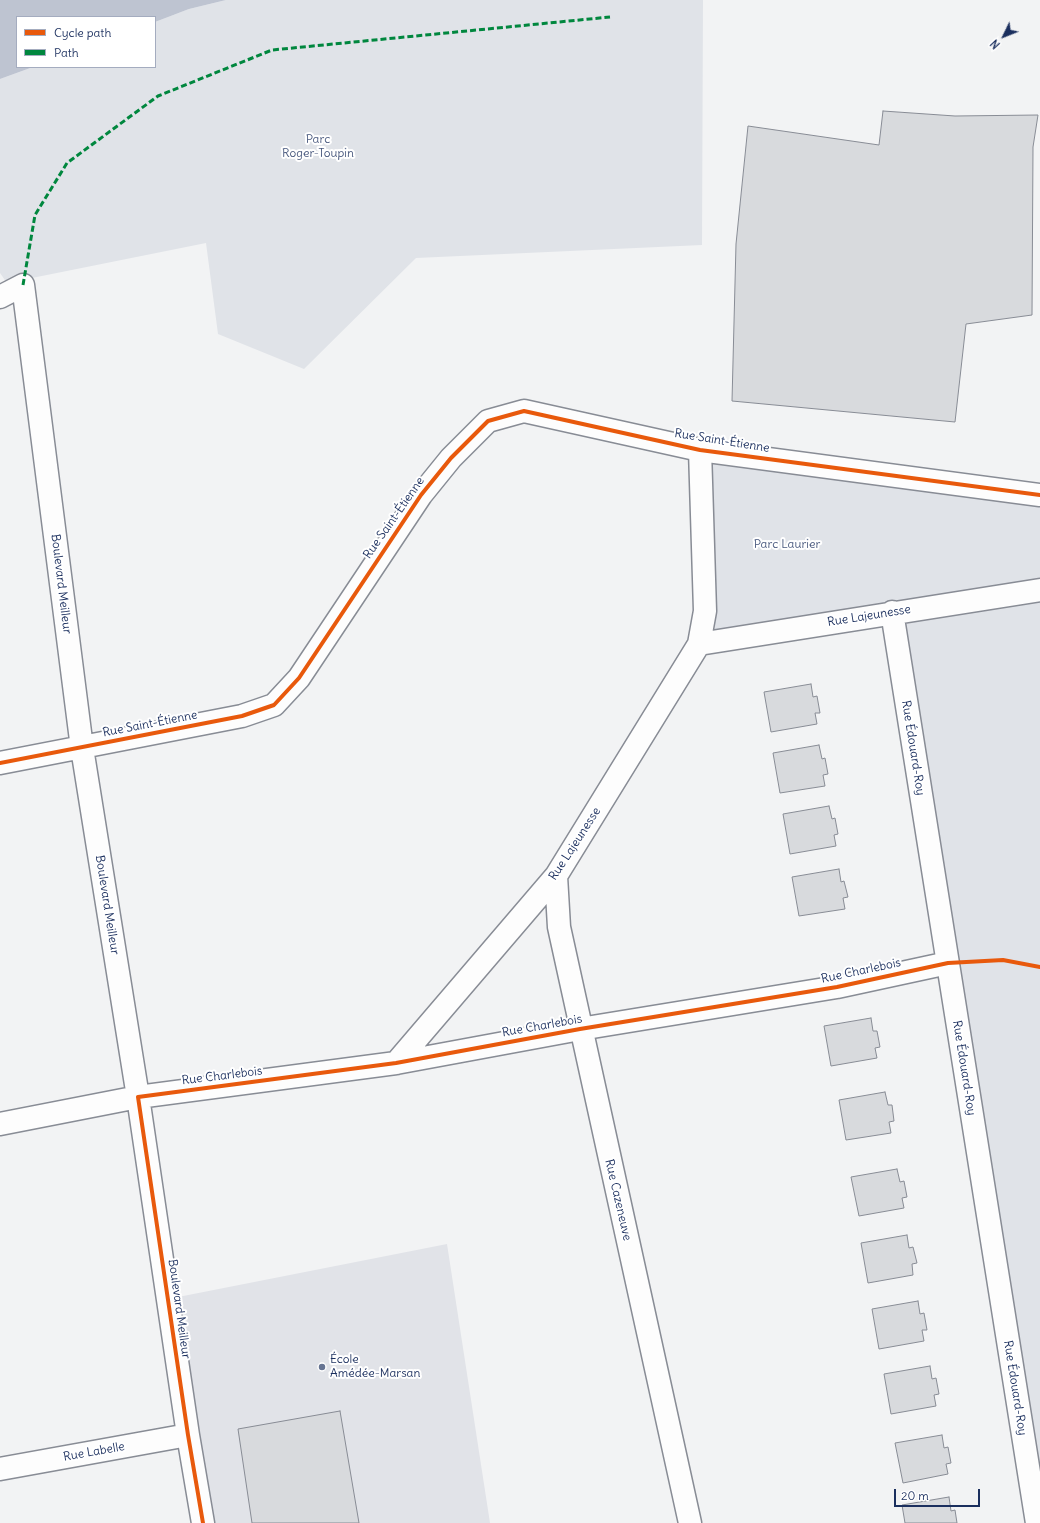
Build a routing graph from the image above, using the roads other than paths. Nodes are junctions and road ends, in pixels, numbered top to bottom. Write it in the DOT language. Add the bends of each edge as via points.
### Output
graph roads {
  1 [pos="0,297"];
  2 [pos="700,450"];
  3 [pos="1040,495"];
  4 [pos="1040,590"];
  5 [pos="892,612"];
  6 [pos="699,644"];
  7 [pos="82,748"];
  8 [pos="0,763"];
  9 [pos="556,876"];
  10 [pos="948,963"];
  11 [pos="580,1029"];
  12 [pos="396,1063"];
  13 [pos="138,1097"];
  14 [pos="0,1124"];
  15 [pos="188,1436"];
  16 [pos="0,1469"];
  17 [pos="203,1523"];
  18 [pos="690,1523"];
  19 [pos="1037,1523"];
  1 -- 7 [label="street, Boulevard Meilleur" via="23,285"];
  2 -- 3 [label="street, Rue Saint-Étienne"];
  2 -- 6 [label="street, Rue Lajeunesse" via="705,611"];
  2 -- 7 [label="street, Rue Saint-Étienne" via="524,411 488,421 451,458 421,495 299,678 274,705 242,716"];
  4 -- 5 [label="street, Rue Lajeunesse"];
  5 -- 6 [label="street, Rue Lajeunesse"];
  5 -- 10 [label="street, Rue Édouard-Roy"];
  6 -- 9 [label="street, Rue Lajeunesse"];
  7 -- 8 [label="street, Rue Saint-Étienne"];
  7 -- 13 [label="street, Boulevard Meilleur"];
  9 -- 11 [label="street, Rue Cazeneuve" via="559,927"];
  9 -- 12 [label="street, Rue Lajeunesse"];
  10 -- 11 [label="street, Rue Charlebois" via="837,987"];
  10 -- 19 [label="street, Rue Édouard-Roy"];
  11 -- 12 [label="street, Rue Charlebois"];
  11 -- 18 [label="street, Rue Cazeneuve"];
  12 -- 13 [label="street, Rue Charlebois"];
  13 -- 14 [label="street, Rue Charlebois"];
  13 -- 15 [label="street, Boulevard Meilleur"];
  15 -- 16 [label="street, Rue Labelle"];
  15 -- 17 [label="street, Boulevard Meilleur"];
}
